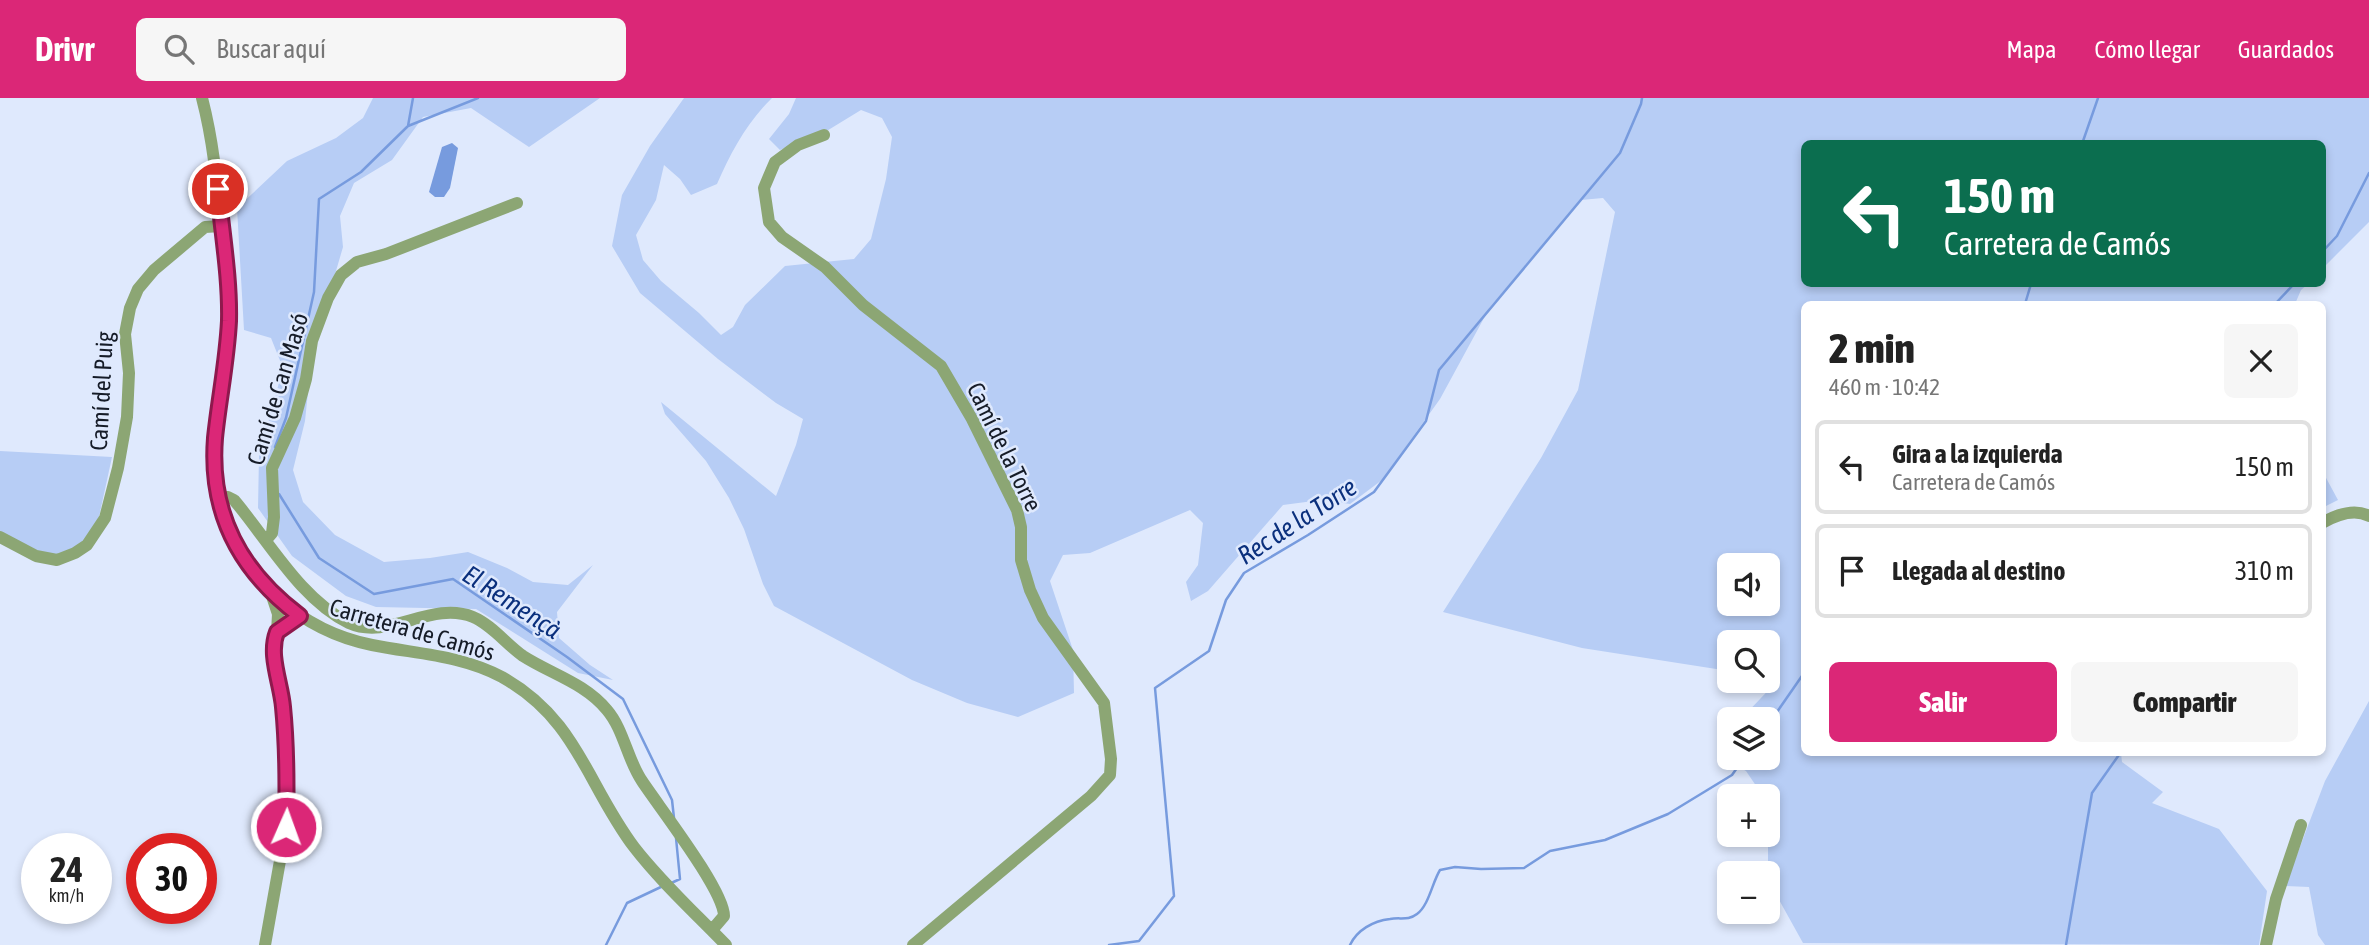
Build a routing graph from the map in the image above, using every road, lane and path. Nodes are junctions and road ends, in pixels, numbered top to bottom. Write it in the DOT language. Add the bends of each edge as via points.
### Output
graph roads {
  1 [pos="202,98"];
  2 [pos="824,135"];
  3 [pos="517,202"];
  4 [pos="221,226"];
  5 [pos="219,498"];
  6 [pos="246,514"];
  7 [pos="2369,516"];
  8 [pos="224,519"];
  9 [pos="2326,521"];
  10 [pos="0,537"];
  11 [pos="266,540"];
  12 [pos="270,592"];
  13 [pos="296,613"];
  14 [pos="278,626"];
  15 [pos="2301,825"];
  16 [pos="707,925"];
  17 [pos="265,945"];
  18 [pos="726,945"];
  19 [pos="913,945"];
  20 [pos="2266,945"];
  1 -- 4 [label="street, Carretera de Camós" via="213,146"];
  2 -- 19 [label="street, Camí de la Torre" via="798,145 775,162 764,188 769,222 941,366 1017,510 1021,560 1043,618 1104,704 1111,759 1110,775 1091,796"];
  3 -- 11 [label="street, Camí de Can Masó" via="357,262 341,275 312,341 295,418 272,468 274,517"];
  4 -- 5 [label="street, Carretera de Camós" via="229,319 215,440"];
  4 -- 10 [label="street, Camí del Puig" via="205,227 154,271 138,289 130,308 125,334 127,417 118,468 106,518 88,545 57,560 36,556"];
  5 -- 6 [label="street" via="229,496"];
  5 -- 8 [label="street, Carretera de Camós"];
  6 -- 8 [label="street" via="236,511"];
  6 -- 11 [label="street"];
  7 -- 9 [label="street" via="2340,514"];
  8 -- 12 [label="street, Carretera de Camós" via="248,567"];
  11 -- 16 [label="street" via="310,594 351,624 376,628 431,613 460,613 474,617 524,656 582,688 608,711 637,772 724,909 723,916"];
  12 -- 13 [label="street, Carretera de Camós"];
  12 -- 14 [label="street"];
  13 -- 14 [label="street"];
  13 -- 16 [label="street, Carretera de Camós" via="332,633 364,643 472,664 541,704 565,732 623,831"];
  14 -- 17 [label="street" via="274,648 288,777 286,827"];
  15 -- 20 [label="street"];
  16 -- 18 [label="street, Carretera de Camós"];
}
